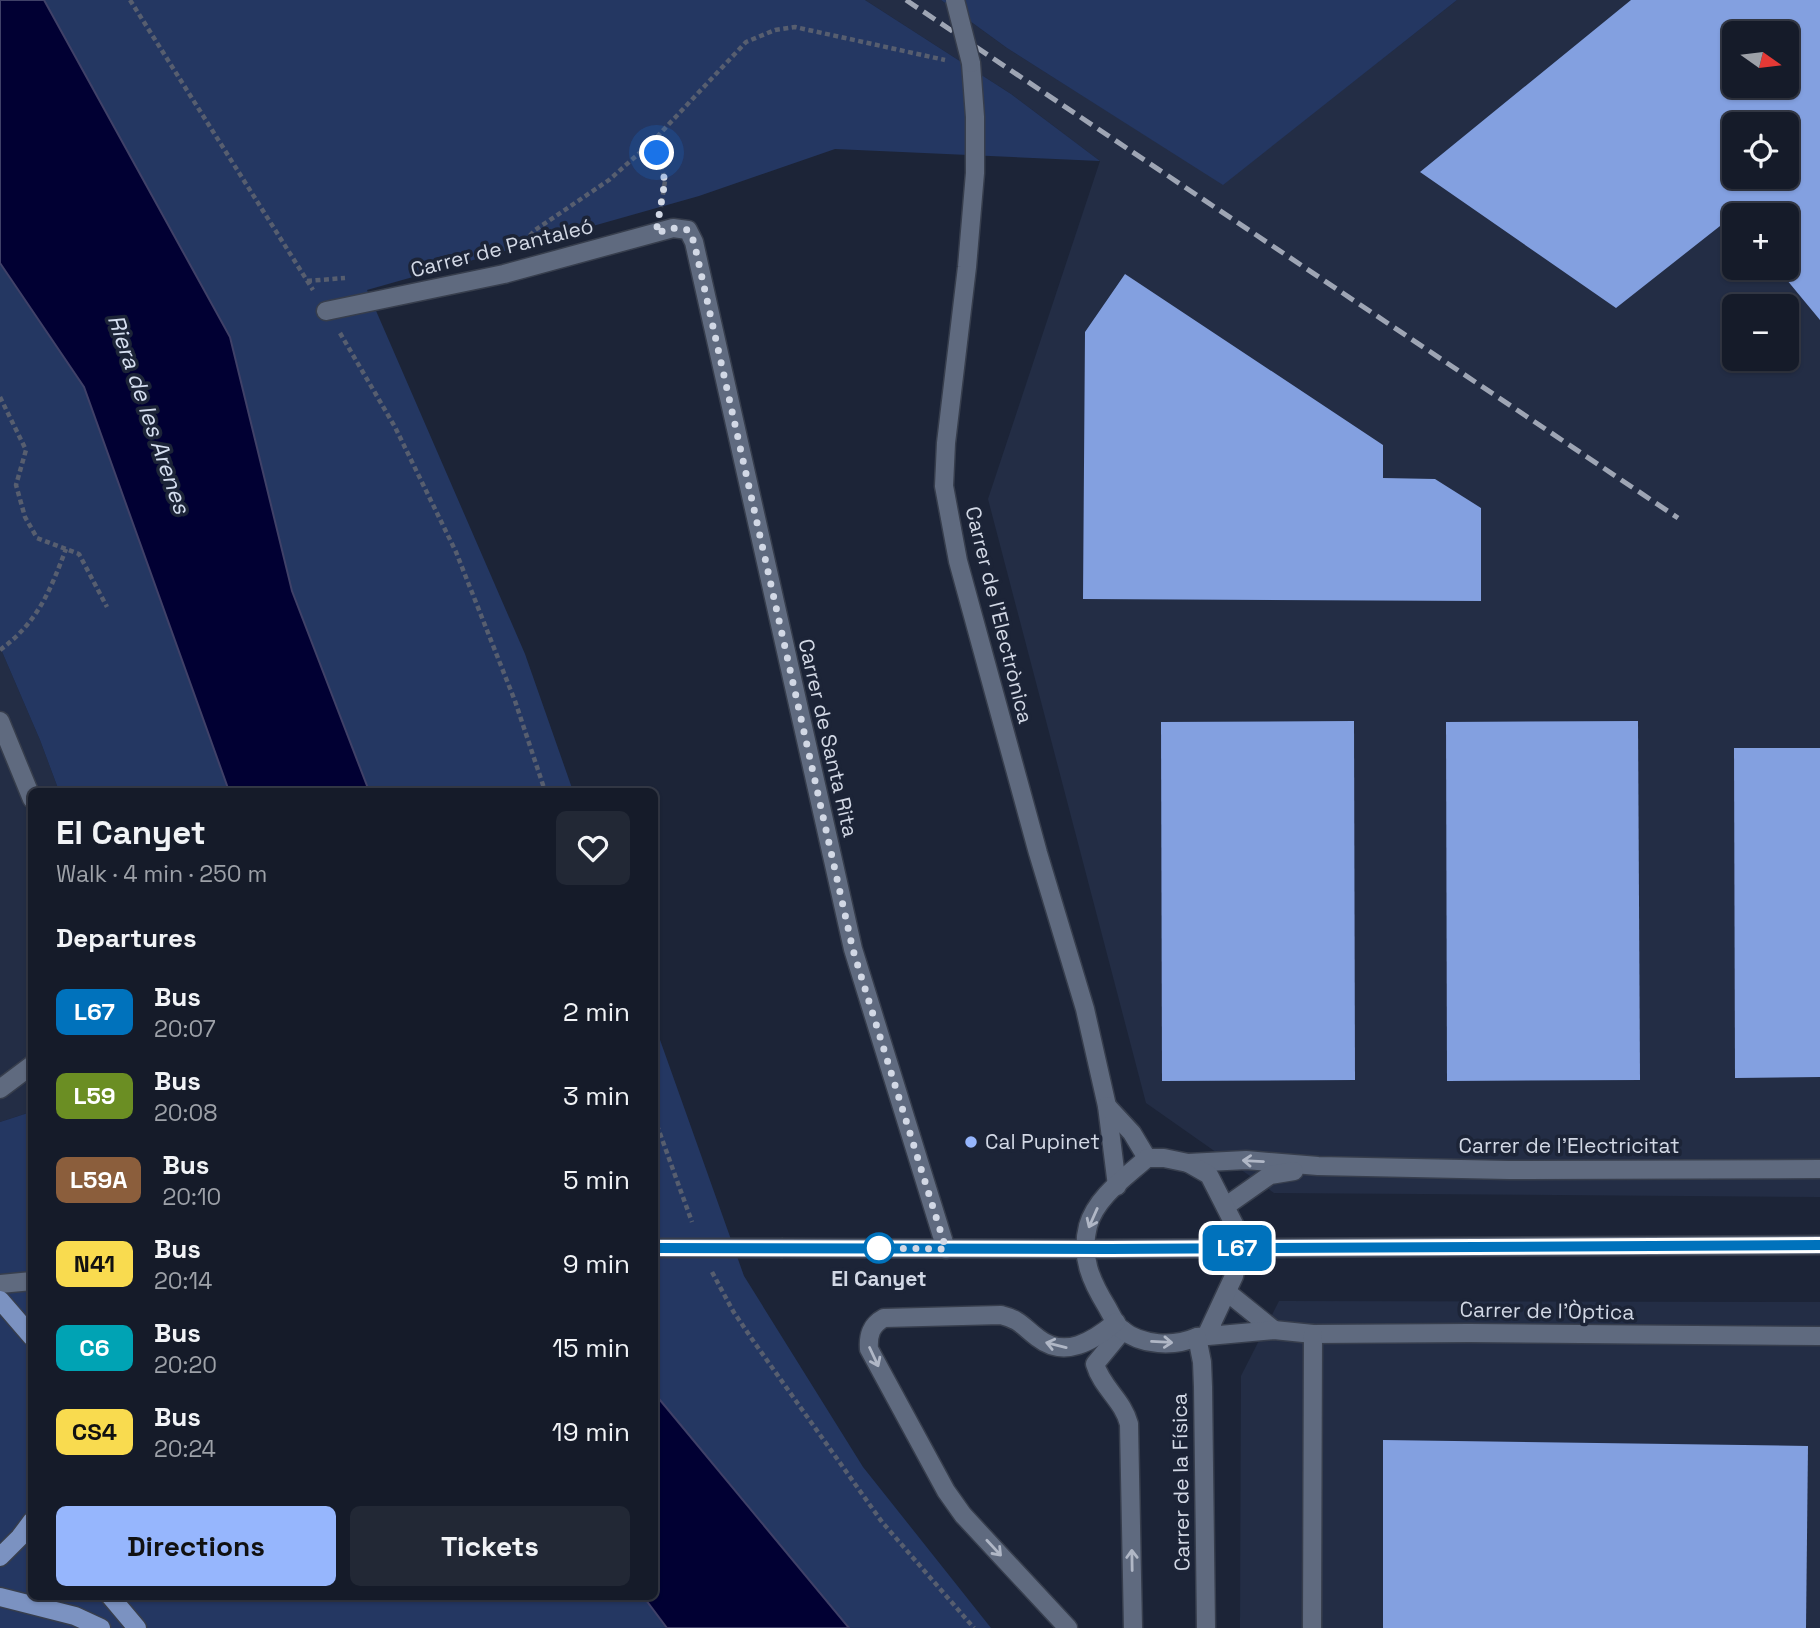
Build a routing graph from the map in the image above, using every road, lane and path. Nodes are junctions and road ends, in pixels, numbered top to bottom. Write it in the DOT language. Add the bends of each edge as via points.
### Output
graph roads {
  1 [pos="130,0"];
  2 [pos="955,0"];
  3 [pos="971,63"];
  4 [pos="654,139"];
  5 [pos="688,230"];
  6 [pos="656,233"];
  7 [pos="517,250"];
  8 [pos="307,281"];
  9 [pos="326,311"];
  10 [pos="0,397"];
  11 [pos="66,550"];
  12 [pos="107,607"];
  13 [pos="0,650"];
  14 [pos="0,721"];
  15 [pos="544,788"];
  16 [pos="28,789"];
  17 [pos="28,1068"];
  18 [pos="28,1079"];
  19 [pos="0,1089"];
  20 [pos="1107,1106"];
  21 [pos="658,1128"];
  22 [pos="1147,1158"];
  23 [pos="1188,1163"];
  24 [pos="1318,1166"];
  25 [pos="1820,1169"];
  26 [pos="1117,1186"];
  27 [pos="1226,1206"];
  28 [pos="694,1227"];
  29 [pos="1820,1245"];
  30 [pos="658,1248"];
  31 [pos="1239,1248"];
  32 [pos="946,1249"];
  33 [pos="1085,1249"];
  34 [pos="709,1264"];
  35 [pos="28,1281"];
  36 [pos="0,1284"];
  37 [pos="1227,1292"];
  38 [pos="0,1300"];
  39 [pos="1119,1326"];
  40 [pos="1274,1330"];
  41 [pos="28,1332"];
  42 [pos="1313,1334"];
  43 [pos="1202,1336"];
  44 [pos="1820,1336"];
  45 [pos="28,1527"];
  46 [pos="0,1557"];
  47 [pos="0,1597"];
  48 [pos="113,1600"];
  49 [pos="101,1628"];
  50 [pos="137,1628"];
  51 [pos="974,1628"];
  52 [pos="1068,1628"];
  53 [pos="1133,1628"];
  54 [pos="1206,1628"];
  55 [pos="1312,1628"];
  1 -- 8 [label="path"];
  2 -- 3 [label="street, Carrer de l'Electrònica, bridge"];
  3 -- 4 [label="path" via="813,30 775,30 746,42"];
  3 -- 20 [label="street, Carrer de l'Electrònica" via="975,173 944,486 949,523 1085,1009"];
  4 -- 6 [label="path" via="665,181"];
  4 -- 7 [label="path" via="609,180 535,230"];
  5 -- 6 [label="street, Carrer de Pantaleó"];
  5 -- 32 [label="street, Carrer de Santa Rita" via="853,950"];
  6 -- 9 [label="street, Carrer de Pantaleó" via="505,274"];
  9 -- 15 [label="path" via="395,427 456,552"];
  10 -- 11 [label="path" via="26,450 16,485 24,517 37,538"];
  11 -- 12 [label="path" via="79,554"];
  11 -- 13 [label="path" via="41,608 17,638"];
  14 -- 16 [label="street"];
  17 -- 19 [label="street"];
  18 -- 19 [label="street"];
  20 -- 22 [label="street"];
  20 -- 26 [label="street, Carrer de l'Electrònica"];
  21 -- 28 [label="path"];
  22 -- 23 [label="street, Carrer de l'Electricitat"];
  22 -- 26 [label="street"];
  24 -- 23 [label="street, Carrer de l'Electricitat, one-way" via="1246,1160"];
  23 -- 27 [label="street" via="1209,1175"];
  24 -- 25 [label="street, Carrer de l'Electricitat"];
  24 -- 27 [label="street, Carrer de l'Electricitat" via="1270,1175"];
  26 -- 33 [label="street, one-way" via="1100,1202 1088,1225"];
  27 -- 31 [label="street"];
  29 -- 31 [label="street"];
  30 -- 32 [label="street, bridge"];
  31 -- 33 [label="street"];
  31 -- 37 [label="street"];
  32 -- 33 [label="street"];
  33 -- 39 [label="street" via="1088,1272"];
  34 -- 51 [label="path" via="747,1332 882,1522"];
  35 -- 36 [label="street"];
  37 -- 40 [label="street"];
  37 -- 43 [label="street"];
  38 -- 41 [label="main road"];
  39 -- 43 [label="street, Carrer de l'Òptica, one-way" via="1139,1339 1161,1344"];
  39 -- 52 [label="street, one-way" via="1073,1348 1047,1344 1023,1323 1001,1315 884,1318 876,1323 868,1340 946,1491"];
  53 -- 39 [label="street, one-way" via="1129,1424 1095,1364"];
  40 -- 42 [label="street, Carrer de l'Òptica"];
  40 -- 43 [label="street, Carrer de l'Òptica"];
  42 -- 44 [label="street, Carrer de l'Òptica"];
  42 -- 55 [label="street"];
  43 -- 54 [label="street, Carrer de la Física"];
  45 -- 46 [label="main road"];
  47 -- 49 [label="main road" via="75,1616"];
  48 -- 50 [label="main road"];
}
